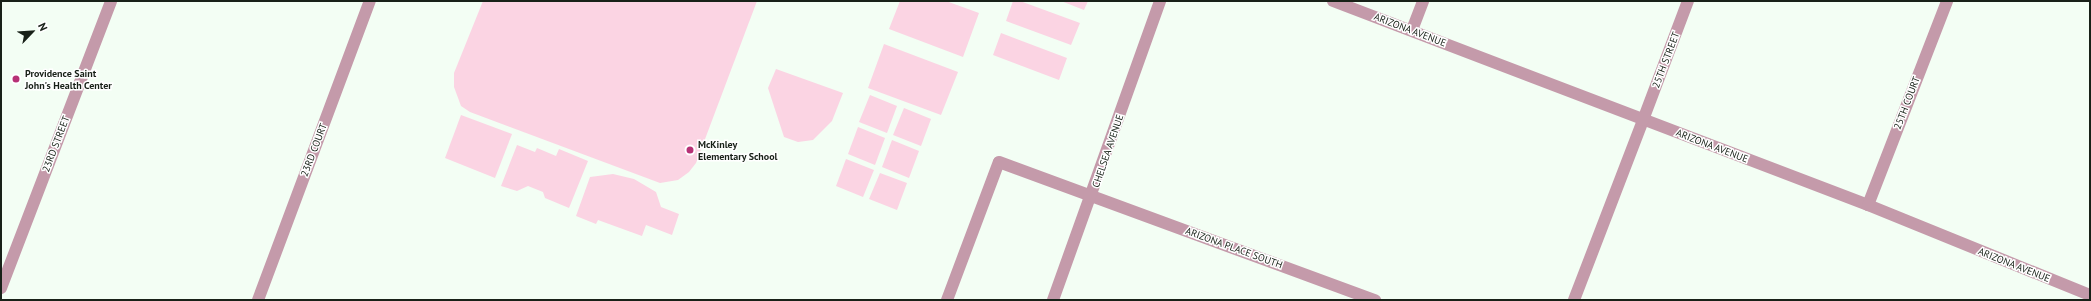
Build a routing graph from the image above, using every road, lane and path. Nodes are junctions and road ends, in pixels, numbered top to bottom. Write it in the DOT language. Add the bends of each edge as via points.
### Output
graph roads {
  1 [pos="111,1"];
  2 [pos="370,1"];
  3 [pos="1160,1"];
  4 [pos="1332,1"];
  5 [pos="1423,1"];
  6 [pos="1688,1"];
  7 [pos="1947,1"];
  8 [pos="1412,30"];
  9 [pos="1643,120"];
  10 [pos="1093,195"];
  11 [pos="1868,205"];
  12 [pos="1,288"];
  13 [pos="2090,295"];
  14 [pos="258,300"];
  15 [pos="947,300"];
  16 [pos="1053,300"];
  17 [pos="1375,300"];
  18 [pos="1574,300"];
  1 -- 12 [label="street, 23RD STREET"];
  2 -- 14 [label="street, 23RD COURT"];
  3 -- 10 [label="street, CHELSEA AVENUE"];
  4 -- 8 [label="street, ARIZONA AVENUE"];
  5 -- 8 [label="street"];
  6 -- 9 [label="street, 25TH STREET"];
  7 -- 11 [label="street, 25TH COURT"];
  8 -- 9 [label="street, ARIZONA AVENUE"];
  9 -- 11 [label="street, ARIZONA AVENUE"];
  9 -- 18 [label="street, 25TH STREET"];
  10 -- 15 [label="street, ARIZONA PLACE SOUTH" via="999,162"];
  10 -- 16 [label="street, CHELSEA AVENUE"];
  10 -- 17 [label="street, ARIZONA PLACE SOUTH"];
  11 -- 13 [label="street, ARIZONA AVENUE"];
}
